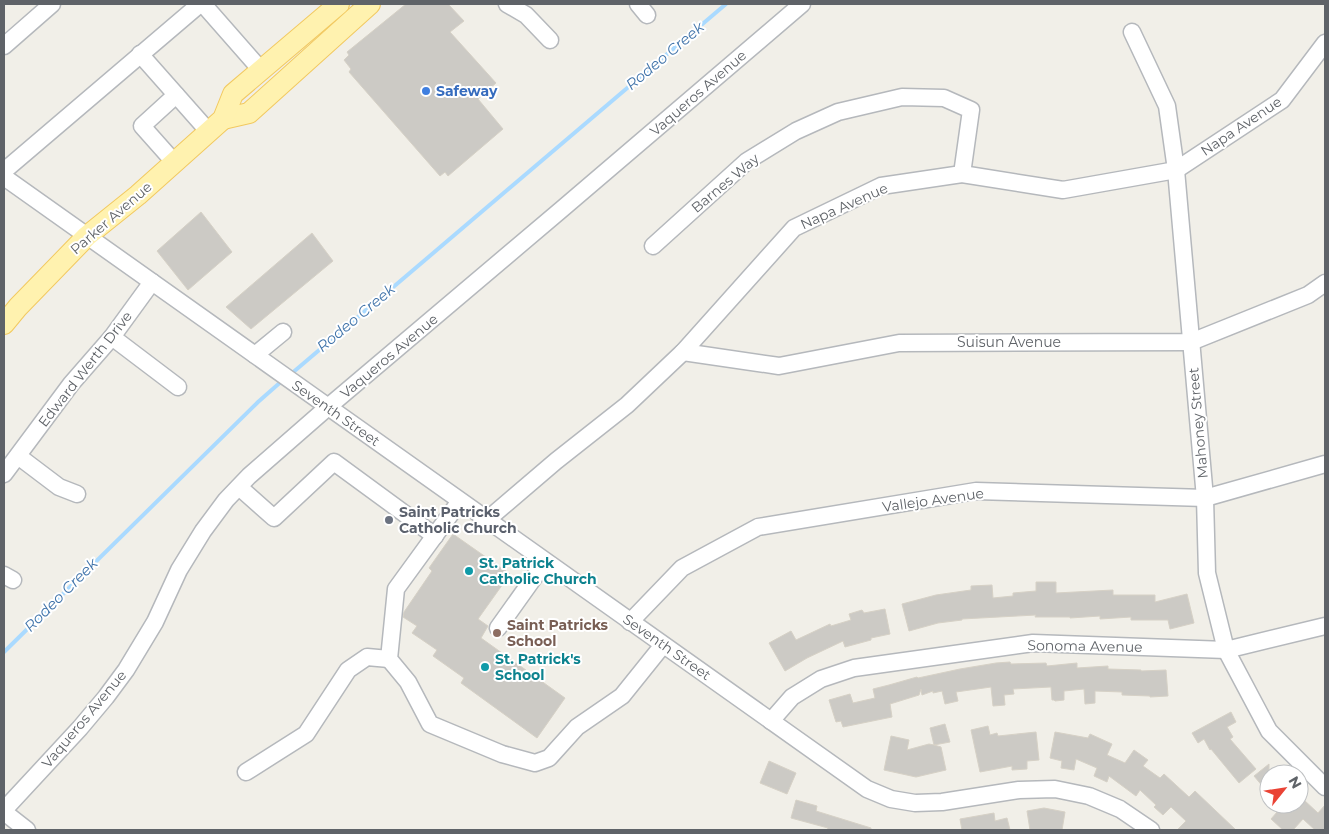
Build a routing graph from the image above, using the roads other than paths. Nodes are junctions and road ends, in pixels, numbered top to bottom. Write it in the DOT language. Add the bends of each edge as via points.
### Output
graph roads {
  1 [pos="52,4"];
  2 [pos="201,4"];
  3 [pos="339,4"];
  4 [pos="370,4"];
  5 [pos="507,4"];
  6 [pos="802,4"];
  7 [pos="1132,32"];
  8 [pos="550,40"];
  9 [pos="1325,43"];
  10 [pos="4,46"];
  11 [pos="140,54"];
  12 [pos="261,70"];
  13 [pos="176,95"];
  14 [pos="216,126"];
  15 [pos="174,162"];
  16 [pos="1176,170"];
  17 [pos="4,171"];
  18 [pos="962,174"];
  19 [pos="4,177"];
  20 [pos="87,236"];
  21 [pos="652,246"];
  22 [pos="152,282"];
  23 [pos="1325,283"];
  24 [pos="11,309"];
  25 [pos="4,324"];
  26 [pos="283,332"];
  27 [pos="112,336"];
  28 [pos="1191,342"];
  29 [pos="683,352"];
  30 [pos="262,360"];
  31 [pos="178,387"];
  32 [pos="328,408"];
  33 [pos="18,456"];
  34 [pos="1325,464"];
  35 [pos="4,474"];
  36 [pos="239,487"];
  37 [pos="77,494"];
  38 [pos="1205,498"];
  39 [pos="460,501"];
  40 [pos="486,520"];
  41 [pos="435,536"];
  42 [pos="545,562"];
  43 [pos="630,622"];
  44 [pos="1325,626"];
  45 [pos="498,628"];
  46 [pos="663,645"];
  47 [pos="1226,650"];
  48 [pos="389,659"];
  49 [pos="771,721"];
  50 [pos="246,772"];
  51 [pos="1325,787"];
  52 [pos="4,811"];
  53 [pos="27,830"];
  54 [pos="1151,830"];
  1 -- 10 [label="street"];
  2 -- 11 [label="street"];
  2 -- 12 [label="street"];
  3 -- 12 [label="main road, Parker Avenue"];
  4 -- 14 [label="main road, Parker Avenue" via="249,113"];
  5 -- 8 [label="street" via="526,15"];
  6 -- 32 [label="street, Vaqueros Avenue"];
  7 -- 16 [label="street, Mahoney Street" via="1167,106"];
  9 -- 16 [label="street, Napa Avenue" via="1282,100"];
  11 -- 13 [label="street"];
  11 -- 17 [label="street"];
  12 -- 14 [label="main road, Parker Avenue" via="233,94"];
  13 -- 14 [label="street"];
  13 -- 15 [label="street" via="142,126"];
  14 -- 15 [label="main road, Parker Avenue"];
  15 -- 20 [label="main road, Parker Avenue"];
  16 -- 18 [label="street, Napa Avenue" via="1063,190"];
  16 -- 28 [label="street, Mahoney Street"];
  18 -- 21 [label="street, Barnes Way" via="971,110 944,98 902,98 838,112 796,131 747,161"];
  18 -- 29 [label="street, Napa Avenue" via="881,186 794,228"];
  19 -- 20 [label="street, Seventh Street"];
  20 -- 22 [label="street, Seventh Street"];
  20 -- 24 [label="main road, Parker Avenue"];
  22 -- 27 [label="street, Edward Werth Drive"];
  22 -- 30 [label="street, Seventh Street"];
  23 -- 28 [label="street, Suisun Avenue" via="1308,295"];
  24 -- 25 [label="main road, Parker Avenue"];
  26 -- 30 [label="street"];
  27 -- 31 [label="street"];
  27 -- 33 [label="street, Edward Werth Drive" via="71,384"];
  28 -- 29 [label="street, Suisun Avenue" via="900,342 779,366"];
  28 -- 38 [label="street, Mahoney Street"];
  29 -- 40 [label="street, Napa Avenue" via="627,405"];
  30 -- 32 [label="street, Seventh Street"];
  32 -- 36 [label="street, Vaqueros Avenue"];
  32 -- 39 [label="street, Seventh Street"];
  33 -- 35 [label="street, Edward Werth Drive"];
  33 -- 37 [label="street" via="59,487"];
  34 -- 38 [label="street, Vallejo Avenue"];
  36 -- 41 [label="street" via="274,518 334,462"];
  36 -- 52 [label="street, Vaqueros Avenue" via="203,531 126,670 80,728"];
  38 -- 43 [label="street, Vallejo Avenue" via="976,491 758,527 682,568"];
  38 -- 47 [label="street, Mahoney Street" via="1208,573"];
  39 -- 40 [label="street, Seventh Street"];
  39 -- 41 [label="street"];
  40 -- 42 [label="street, Seventh Street"];
  41 -- 48 [label="street" via="396,590"];
  42 -- 43 [label="street, Seventh Street"];
  42 -- 45 [label="street"];
  43 -- 46 [label="street, Seventh Street"];
  44 -- 47 [label="street, Sonoma Avenue"];
  46 -- 48 [label="street" via="622,696 577,727 549,758 535,763 502,754 430,724 408,682"];
  46 -- 49 [label="street, Seventh Street"];
  47 -- 49 [label="street, Sonoma Avenue" via="1032,643 854,668 821,679 792,697"];
  47 -- 51 [label="street, Mahoney Street" via="1269,731"];
  48 -- 50 [label="street" via="367,657 348,670 306,734"];
  49 -- 54 [label="street, Seventh Street" via="867,789 891,799 942,802 1019,790 1055,789 1089,796 1120,809"];
  52 -- 53 [label="street"];
}
